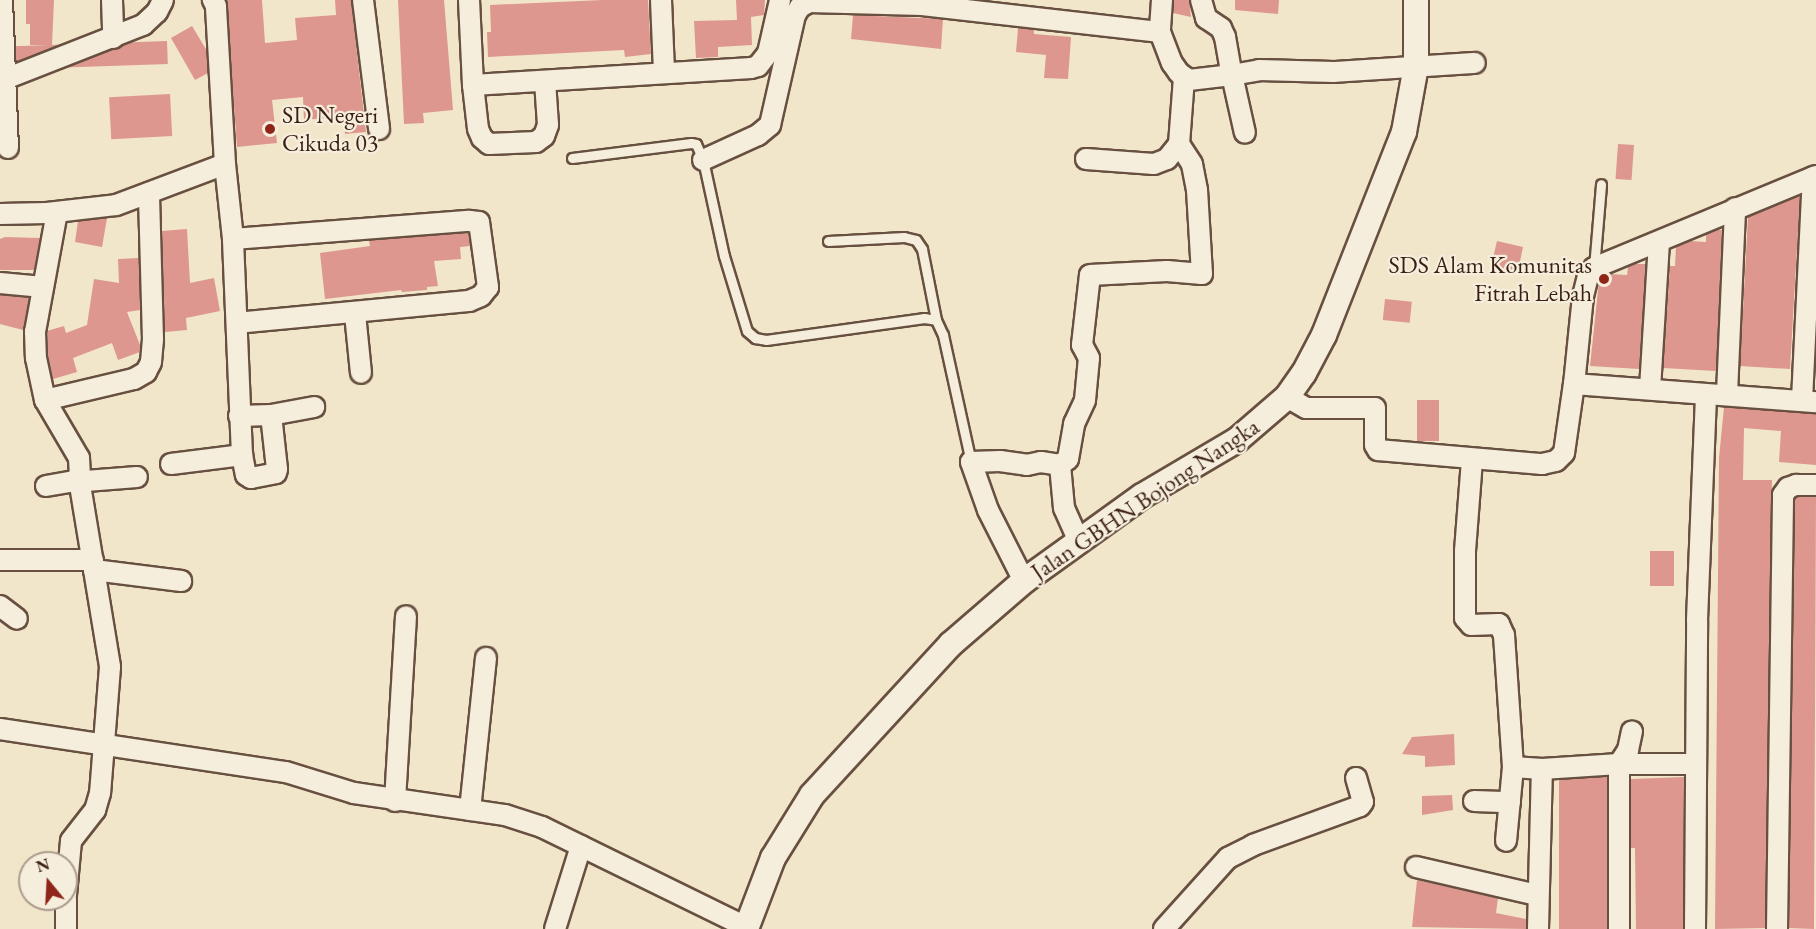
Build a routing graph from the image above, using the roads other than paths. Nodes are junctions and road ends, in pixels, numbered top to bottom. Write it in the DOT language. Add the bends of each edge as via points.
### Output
graph roads {
  1 [pos="2,0"];
  2 [pos="112,0"];
  3 [pos="163,0"];
  4 [pos="213,0"];
  5 [pos="363,0"];
  6 [pos="469,0"];
  7 [pos="661,0"];
  8 [pos="780,0"];
  9 [pos="1162,0"];
  10 [pos="1202,0"];
  11 [pos="1416,0"];
  12 [pos="922,2"];
  13 [pos="1160,32"];
  14 [pos="113,38"];
  15 [pos="1475,63"];
  16 [pos="1416,66"];
  17 [pos="664,74"];
  18 [pos="1232,75"];
  19 [pos="1184,78"];
  20 [pos="2,80"];
  21 [pos="545,81"];
  22 [pos="473,85"];
  23 [pos="379,129"];
  24 [pos="1245,133"];
  25 [pos="1179,144"];
  26 [pos="8,148"];
  27 [pos="572,158"];
  28 [pos="1086,159"];
  29 [pos="703,160"];
  30 [pos="225,164"];
  31 [pos="1815,176"];
  32 [pos="1601,184"];
  33 [pos="149,194"];
  34 [pos="1735,208"];
  35 [pos="57,212"];
  36 [pos="0,214"];
  37 [pos="233,239"];
  38 [pos="828,241"];
  39 [pos="1659,242"];
  40 [pos="1594,268"];
  41 [pos="0,283"];
  42 [pos="44,287"];
  43 [pos="355,314"];
  44 [pos="936,320"];
  45 [pos="238,323"];
  46 [pos="361,373"];
  47 [pos="1574,384"];
  48 [pos="1650,389"];
  49 [pos="1727,394"];
  50 [pos="1706,395"];
  51 [pos="1287,397"];
  52 [pos="45,400"];
  53 [pos="1809,401"];
  54 [pos="314,406"];
  55 [pos="271,415"];
  56 [pos="239,416"];
  57 [pos="242,454"];
  58 [pos="1472,460"];
  59 [pos="971,462"];
  60 [pos="171,464"];
  61 [pos="1060,465"];
  62 [pos="137,477"];
  63 [pos="79,480"];
  64 [pos="1816,485"];
  65 [pos="46,486"];
  66 [pos="1079,542"];
  67 [pos="0,560"];
  68 [pos="93,565"];
  69 [pos="181,581"];
  70 [pos="1024,581"];
  71 [pos="0,606"];
  72 [pos="406,616"];
  73 [pos="17,619"];
  74 [pos="486,658"];
  75 [pos="0,729"];
  76 [pos="1632,731"];
  77 [pos="106,743"];
  78 [pos="1619,764"];
  79 [pos="1696,764"];
  80 [pos="1513,768"];
  81 [pos="1542,769"];
  82 [pos="1356,778"];
  83 [pos="395,801"];
  84 [pos="1474,801"];
  85 [pos="1510,802"];
  86 [pos="470,810"];
  87 [pos="1506,841"];
  88 [pos="581,846"];
  89 [pos="70,851"];
  90 [pos="1416,867"];
  91 [pos="1537,895"];
  92 [pos="66,911"];
  93 [pos="746,928"];
  94 [pos="66,929"];
  95 [pos="555,929"];
  96 [pos="1164,929"];
  97 [pos="1538,929"];
  98 [pos="1619,929"];
  99 [pos="1695,929"];
  100 [pos="1777,929"];
  1 -- 20 [label="street"];
  2 -- 14 [label="street"];
  3 -- 14 [label="street" via="150,19"];
  4 -- 30 [label="street"];
  5 -- 23 [label="street"];
  6 -- 22 [label="street"];
  7 -- 17 [label="street"];
  8 -- 17 [label="street" via="768,53 758,66"];
  9 -- 13 [label="street"];
  10 -- 18 [label="street" via="1206,18 1221,28 1225,37"];
  11 -- 16 [label="street, Jalan GBHN Bojong Nangka"];
  12 -- 13 [label="street"];
  12 -- 29 [label="street" via="826,1 808,2 800,7 770,125 758,135"];
  13 -- 19 [label="street" via="1166,51"];
  14 -- 20 [label="street"];
  15 -- 16 [label="street"];
  16 -- 18 [label="street" via="1343,72 1259,70"];
  16 -- 51 [label="street, Jalan GBHN Bojong Nangka" via="1404,132 1391,168 1324,335"];
  17 -- 21 [label="street"];
  18 -- 19 [label="street"];
  18 -- 24 [label="street"];
  19 -- 25 [label="street"];
  20 -- 26 [label="street"];
  21 -- 22 [label="street"];
  21 -- 22 [label="street" via="548,125 544,136 536,142 489,144 482,138"];
  25 -- 28 [label="street" via="1167,159 1154,164"];
  25 -- 61 [label="street" via="1192,164 1197,190 1202,274 1167,271 1090,275 1082,345 1089,358 1085,400 1074,424 1068,459"];
  27 -- 29 [label="lane" via="691,143 700,149"];
  29 -- 44 [label="lane" via="724,256 747,331 755,338 766,340 924,318"];
  30 -- 33 [label="street"];
  30 -- 37 [label="street"];
  31 -- 34 [label="street"];
  31 -- 53 [label="street"];
  32 -- 40 [label="lane"];
  33 -- 35 [label="street" via="116,204"];
  33 -- 52 [label="street" via="153,339 146,372 134,379"];
  34 -- 39 [label="street"];
  34 -- 49 [label="street"];
  35 -- 36 [label="street"];
  35 -- 42 [label="street"];
  37 -- 43 [label="street" via="479,222 488,287 481,296 469,301"];
  37 -- 45 [label="street"];
  38 -- 44 [label="lane" via="904,237 916,240 922,249"];
  39 -- 40 [label="street"];
  39 -- 48 [label="street"];
  40 -- 47 [label="street" via="1583,296"];
  41 -- 42 [label="street"];
  42 -- 52 [label="street" via="35,332"];
  43 -- 45 [label="street"];
  43 -- 46 [label="street"];
  44 -- 59 [label="lane" via="943,335"];
  45 -- 56 [label="street"];
  47 -- 48 [label="street"];
  47 -- 58 [label="street" via="1566,448 1560,459 1542,464"];
  48 -- 50 [label="street"];
  49 -- 50 [label="street"];
  49 -- 53 [label="street"];
  50 -- 79 [label="street" via="1698,574"];
  51 -- 58 [label="street" via="1306,408 1376,408 1378,450"];
  51 -- 66 [label="street, Jalan GBHN Bojong Nangka" via="1237,440 1142,496"];
  52 -- 63 [label="street" via="79,458"];
  54 -- 55 [label="street"];
  55 -- 56 [label="street"];
  55 -- 57 [label="street" via="276,473 251,478 246,475"];
  56 -- 57 [label="street"];
  57 -- 60 [label="street"];
  58 -- 80 [label="street" via="1465,618 1471,624 1494,623 1503,630"];
  59 -- 61 [label="street"];
  59 -- 70 [label="street" via="988,510"];
  61 -- 66 [label="street" via="1064,508"];
  62 -- 63 [label="street"];
  63 -- 65 [label="street"];
  63 -- 68 [label="street"];
  64 -- 100 [label="street" via="1796,484 1783,495"];
  66 -- 70 [label="street, Jalan GBHN Bojong Nangka"];
  67 -- 68 [label="street"];
  68 -- 69 [label="street"];
  68 -- 77 [label="street" via="110,667"];
  70 -- 93 [label="street, Jalan GBHN Bojong Nangka" via="951,644 812,795 773,858"];
  71 -- 73 [label="street"];
  72 -- 83 [label="street"];
  74 -- 86 [label="street"];
  75 -- 77 [label="street"];
  76 -- 78 [label="street" via="1628,750"];
  77 -- 83 [label="street" via="286,772"];
  77 -- 89 [label="street" via="98,801 71,842"];
  78 -- 79 [label="street"];
  78 -- 81 [label="street"];
  78 -- 98 [label="street"];
  79 -- 99 [label="street"];
  80 -- 81 [label="street"];
  80 -- 85 [label="street"];
  81 -- 91 [label="street"];
  82 -- 96 [label="street" via="1363,802 1360,806 1228,858"];
  83 -- 86 [label="street"];
  84 -- 85 [label="street"];
  85 -- 87 [label="street"];
  86 -- 88 [label="street" via="505,815 542,827"];
  88 -- 93 [label="street"];
  88 -- 95 [label="street"];
  90 -- 91 [label="street"];
  91 -- 97 [label="street"];
  92 -- 94 [label="street"];
}
